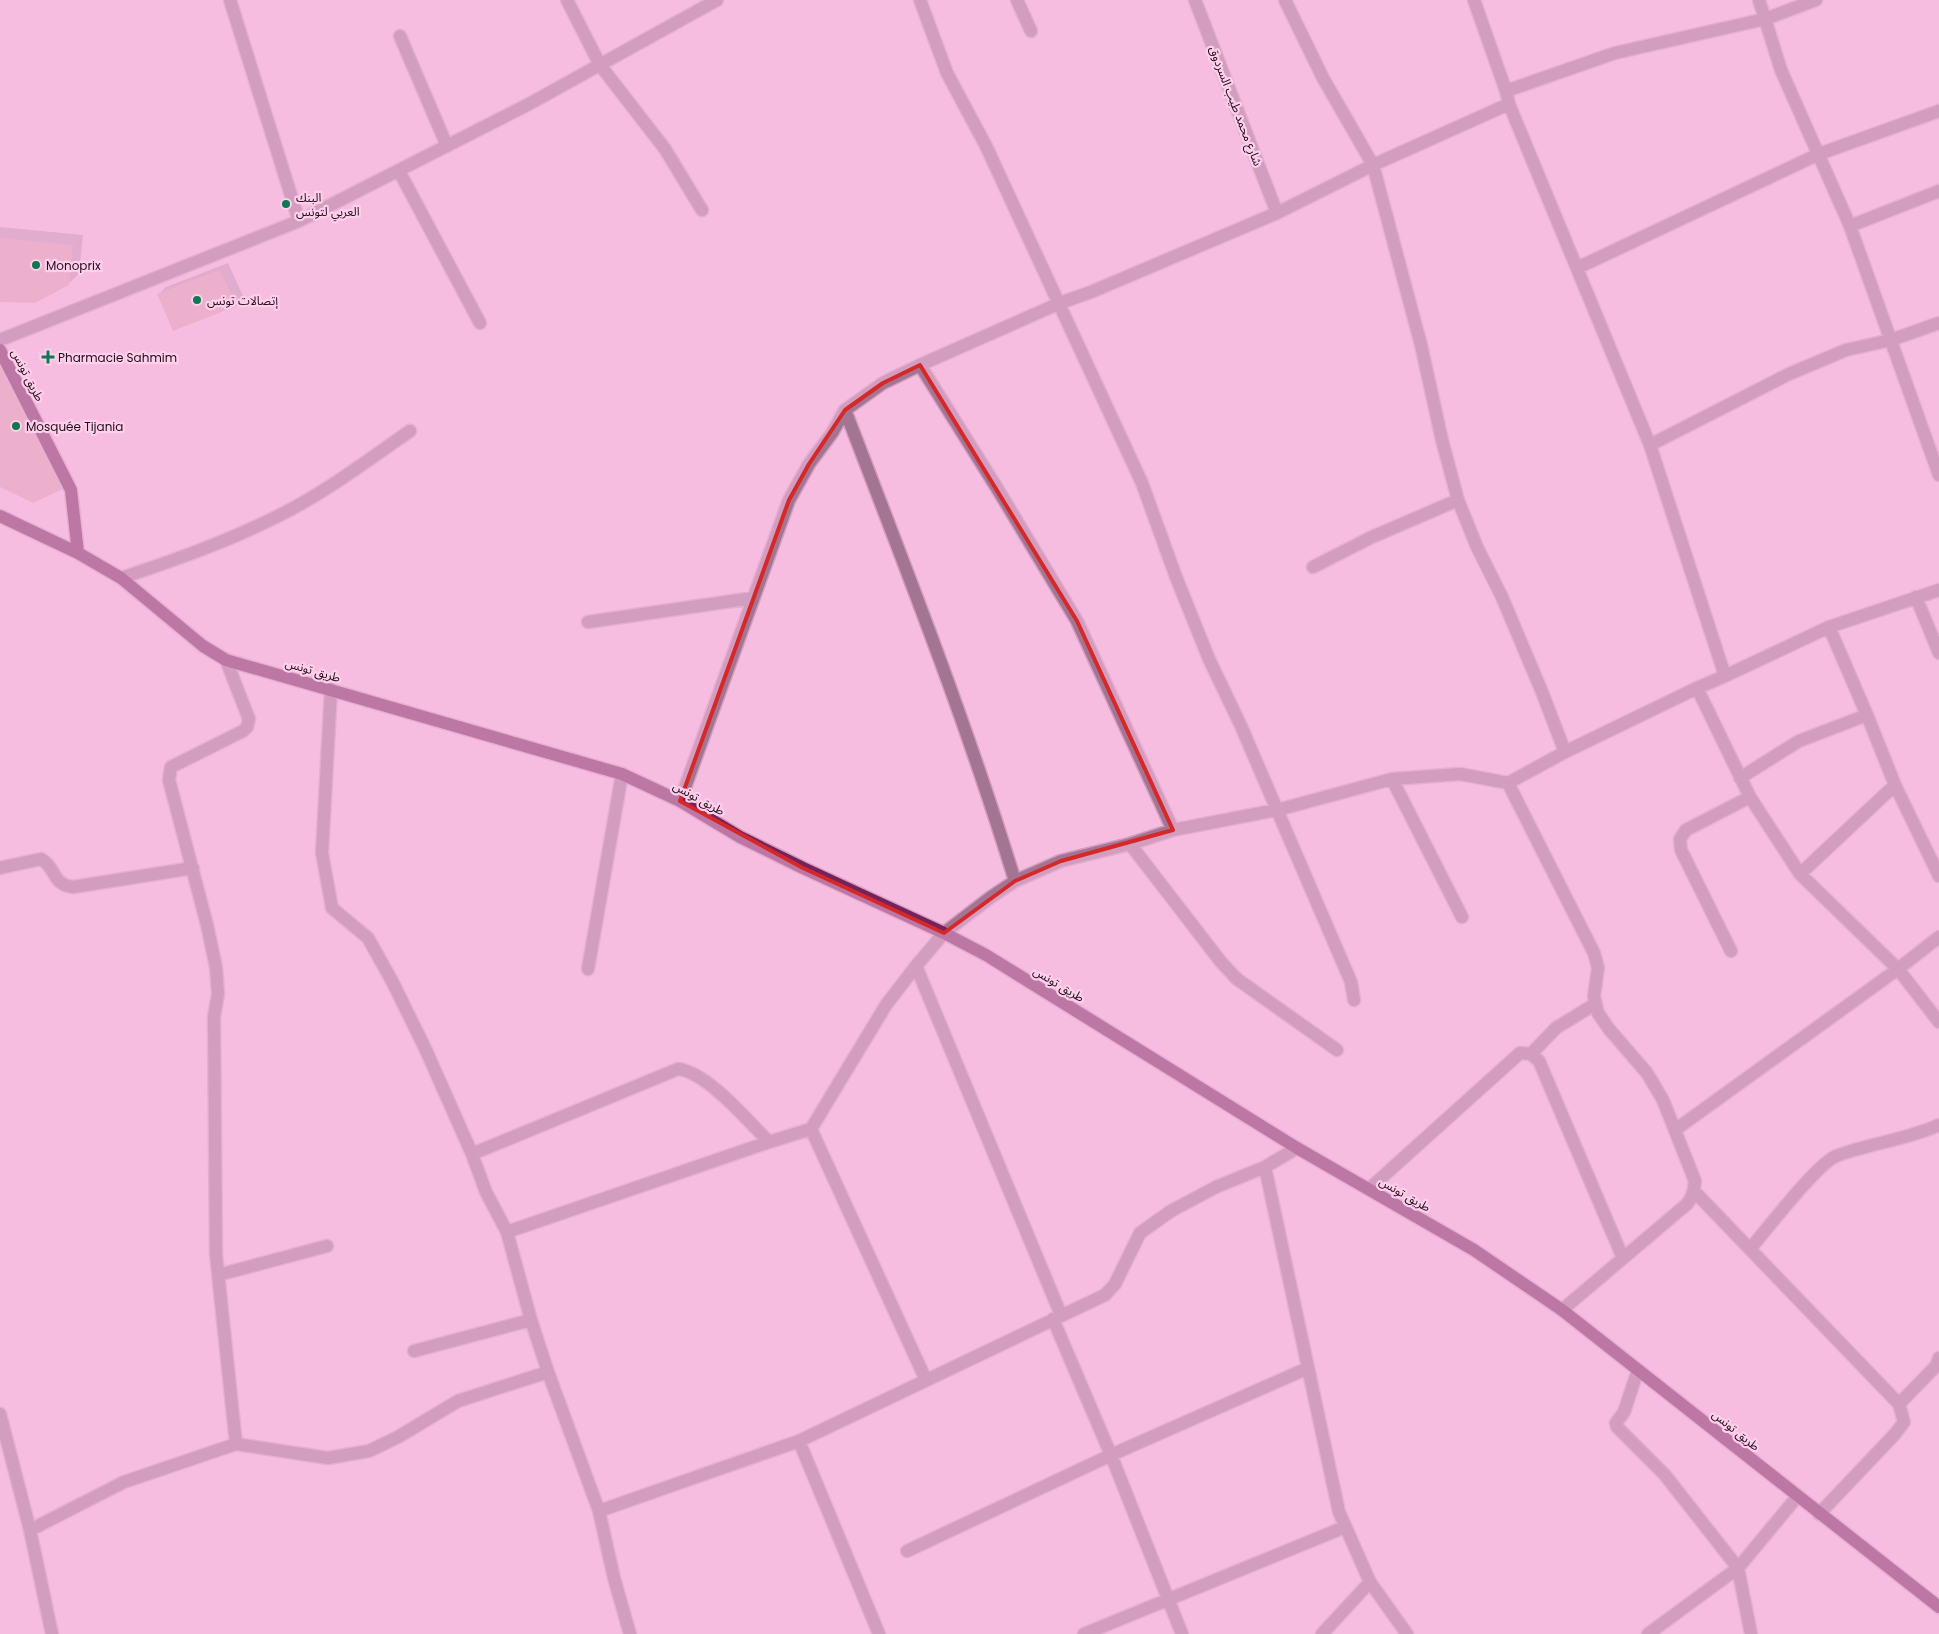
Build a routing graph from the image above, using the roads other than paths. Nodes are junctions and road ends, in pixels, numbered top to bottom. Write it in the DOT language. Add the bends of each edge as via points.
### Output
graph roads {
  1 [pos="230,0"];
  2 [pos="566,0"];
  3 [pos="717,0"];
  4 [pos="920,0"];
  5 [pos="1017,0"];
  6 [pos="1195,0"];
  7 [pos="1285,0"];
  8 [pos="1474,0"];
  9 [pos="1759,0"];
  10 [pos="1816,0"];
  11 [pos="1765,19"];
  12 [pos="1031,31"];
  13 [pos="400,36"];
  14 [pos="600,65"];
  15 [pos="1506,91"];
  16 [pos="1509,104"];
  17 [pos="1939,112"];
  18 [pos="447,146"];
  19 [pos="1819,154"];
  20 [pos="1373,165"];
  21 [pos="399,171"];
  22 [pos="1939,191"];
  23 [pos="702,210"];
  24 [pos="1277,213"];
  25 [pos="299,221"];
  26 [pos="1850,226"];
  27 [pos="1577,268"];
  28 [pos="1060,303"];
  29 [pos="480,323"];
  30 [pos="1939,323"];
  31 [pos="0,340"];
  32 [pos="1891,340"];
  33 [pos="0,350"];
  34 [pos="920,365"];
  35 [pos="844,410"];
  36 [pos="410,431"];
  37 [pos="1650,445"];
  38 [pos="1939,475"];
  39 [pos="1458,500"];
  40 [pos="0,516"];
  41 [pos="78,553"];
  42 [pos="1313,566"];
  43 [pos="121,578"];
  44 [pos="1939,590"];
  45 [pos="1916,597"];
  46 [pos="753,598"];
  47 [pos="588,622"];
  48 [pos="1829,627"];
  49 [pos="1939,653"];
  50 [pos="226,660"];
  51 [pos="1726,676"];
  52 [pos="1697,688"];
  53 [pos="331,689"];
  54 [pos="1867,715"];
  55 [pos="1565,752"];
  56 [pos="622,774"];
  57 [pos="1392,778"];
  58 [pos="1740,778"];
  59 [pos="1508,783"];
  60 [pos="1895,785"];
  61 [pos="1750,798"];
  62 [pos="680,801"];
  63 [pos="1276,810"];
  64 [pos="1173,830"];
  65 [pos="1130,844"];
  66 [pos="0,868"];
  67 [pos="192,868"];
  68 [pos="1800,874"];
  69 [pos="1939,876"];
  70 [pos="1015,881"];
  71 [pos="1462,917"];
  72 [pos="944,933"];
  73 [pos="1939,937"];
  74 [pos="1731,950"];
  75 [pos="916,966"];
  76 [pos="588,969"];
  77 [pos="1898,970"];
  78 [pos="1354,1000"];
  79 [pos="1595,1004"];
  80 [pos="1939,1022"];
  81 [pos="1337,1050"];
  82 [pos="1531,1054"];
  83 [pos="1939,1124"];
  84 [pos="811,1129"];
  85 [pos="1675,1130"];
  86 [pos="769,1142"];
  87 [pos="1297,1148"];
  88 [pos="472,1154"];
  89 [pos="1265,1167"];
  90 [pos="1369,1189"];
  91 [pos="1694,1191"];
  92 [pos="507,1232"];
  93 [pos="327,1246"];
  94 [pos="1750,1249"];
  95 [pos="1623,1258"];
  96 [pos="218,1275"];
  97 [pos="1562,1310"];
  98 [pos="1057,1317"];
  99 [pos="531,1320"];
  100 [pos="414,1351"];
  101 [pos="1939,1358"];
  102 [pos="1308,1368"];
  103 [pos="1638,1370"];
  104 [pos="548,1372"];
  105 [pos="926,1380"];
  106 [pos="1899,1404"];
  107 [pos="0,1414"];
  108 [pos="799,1441"];
  109 [pos="236,1444"];
  110 [pos="1111,1455"];
  111 [pos="1797,1497"];
  112 [pos="599,1511"];
  113 [pos="1819,1514"];
  114 [pos="1345,1528"];
  115 [pos="30,1530"];
  116 [pos="907,1551"];
  117 [pos="1738,1568"];
  118 [pos="1370,1582"];
  119 [pos="1168,1599"];
  120 [pos="1939,1607"];
  121 [pos="52,1634"];
  122 [pos="630,1634"];
  123 [pos="879,1634"];
  124 [pos="1084,1634"];
  125 [pos="1182,1634"];
  126 [pos="1322,1634"];
  127 [pos="1407,1634"];
  128 [pos="1648,1634"];
  129 [pos="1751,1634"];
  1 -- 25 [label="street"];
  2 -- 14 [label="street"];
  3 -- 14 [label="street"];
  4 -- 28 [label="street" via="948,73 970,112"];
  5 -- 12 [label="street"];
  6 -- 24 [label="street, شارع محمد طيب السردوق"];
  7 -- 20 [label="street" via="1323,78"];
  8 -- 15 [label="street"];
  9 -- 11 [label="street"];
  10 -- 11 [label="street"];
  11 -- 15 [label="street" via="1615,53"];
  11 -- 19 [label="street" via="1782,70"];
  13 -- 18 [label="street"];
  14 -- 18 [label="street"];
  14 -- 23 [label="street" via="665,149"];
  15 -- 16 [label="street"];
  16 -- 20 [label="street"];
  16 -- 27 [label="street"];
  17 -- 19 [label="street"];
  18 -- 21 [label="street"];
  19 -- 26 [label="street"];
  19 -- 27 [label="street"];
  20 -- 24 [label="street"];
  20 -- 39 [label="street"];
  21 -- 25 [label="street"];
  21 -- 29 [label="street"];
  22 -- 26 [label="street"];
  24 -- 28 [label="street"];
  25 -- 31 [label="street"];
  26 -- 32 [label="street"];
  27 -- 37 [label="street"];
  28 -- 34 [label="street"];
  28 -- 63 [label="street" via="1142,482 1202,641"];
  30 -- 32 [label="street"];
  32 -- 37 [label="street" via="1846,350 1789,374"];
  32 -- 38 [label="street"];
  33 -- 41 [label="main road, طريق تونس" via="71,490"];
  34 -- 35 [label="street" via="883,383"];
  34 -- 64 [label="street" via="1077,620"];
  35 -- 46 [label="street" via="789,500"];
  35 -- 70 [label="street" via="943,664 990,797"];
  36 -- 43 [label="street" via="280,515 203,550"];
  37 -- 51 [label="street"];
  39 -- 42 [label="street"];
  39 -- 55 [label="street" via="1502,597"];
  40 -- 41 [label="main road, طريق تونس"];
  41 -- 43 [label="main road, طريق تونس"];
  43 -- 50 [label="main road, طريق تونس" via="203,646"];
  44 -- 45 [label="street"];
  45 -- 48 [label="street"];
  45 -- 49 [label="street"];
  46 -- 47 [label="street"];
  46 -- 62 [label="street"];
  48 -- 51 [label="street"];
  48 -- 54 [label="street"];
  50 -- 53 [label="main road, طريق تونس"];
  50 -- 67 [label="street" via="248,719 247,727 172,767 170,772 169,780"];
  51 -- 52 [label="street"];
  52 -- 55 [label="street"];
  52 -- 58 [label="street"];
  53 -- 56 [label="main road, طريق تونس"];
  53 -- 88 [label="street" via="322,853 332,908 368,938 425,1048"];
  54 -- 58 [label="street" via="1799,742"];
  54 -- 60 [label="street"];
  55 -- 59 [label="street"];
  56 -- 62 [label="main road, طريق تونس"];
  56 -- 76 [label="street"];
  57 -- 59 [label="street" via="1460,774"];
  57 -- 63 [label="street"];
  57 -- 71 [label="street"];
  58 -- 61 [label="street"];
  59 -- 79 [label="street" via="1594,953 1598,968"];
  60 -- 68 [label="street"];
  60 -- 69 [label="street"];
  61 -- 68 [label="street"];
  61 -- 74 [label="street" via="1686,830 1680,839 1681,850"];
  62 -- 72 [label="main road, طريق تونس" via="748,841"];
  63 -- 64 [label="street"];
  63 -- 78 [label="street" via="1351,982"];
  64 -- 65 [label="street"];
  65 -- 70 [label="street" via="1061,860"];
  65 -- 81 [label="street" via="1237,979"];
  66 -- 67 [label="street" via="41,859 47,862 60,883 73,887"];
  67 -- 96 [label="street" via="217,976 214,1017"];
  68 -- 77 [label="street"];
  70 -- 72 [label="street"];
  72 -- 75 [label="street"];
  72 -- 87 [label="main road, طريق تونس" via="986,955"];
  73 -- 77 [label="street"];
  75 -- 84 [label="street" via="886,1005"];
  75 -- 98 [label="street"];
  77 -- 80 [label="street"];
  77 -- 85 [label="street"];
  79 -- 82 [label="street" via="1556,1028"];
  79 -- 85 [label="street" via="1609,1029 1647,1073"];
  82 -- 90 [label="street" via="1520,1052"];
  82 -- 95 [label="street" via="1539,1061"];
  83 -- 94 [label="street" via="1920,1134 1835,1157 1819,1168"];
  84 -- 86 [label="street"];
  84 -- 105 [label="street"];
  85 -- 91 [label="street" via="1691,1167"];
  86 -- 88 [label="street" via="702,1079 678,1069"];
  86 -- 92 [label="street"];
  87 -- 89 [label="street"];
  87 -- 90 [label="main road, طريق تونس"];
  88 -- 92 [label="street" via="486,1192"];
  89 -- 98 [label="street" via="1208,1191 1140,1232 1115,1284 1105,1294"];
  89 -- 102 [label="street"];
  90 -- 97 [label="main road, طريق تونس" via="1474,1250"];
  91 -- 94 [label="street"];
  91 -- 95 [label="street" via="1687,1204"];
  92 -- 99 [label="street"];
  93 -- 96 [label="street"];
  94 -- 106 [label="street"];
  95 -- 97 [label="street"];
  96 -- 109 [label="street"];
  97 -- 103 [label="main road, طريق تونس"];
  98 -- 105 [label="street"];
  98 -- 110 [label="street"];
  99 -- 100 [label="street"];
  99 -- 104 [label="street"];
  101 -- 106 [label="street" via="1936,1366"];
  102 -- 110 [label="street"];
  102 -- 114 [label="street" via="1338,1512"];
  103 -- 111 [label="main road, طريق تونس"];
  103 -- 117 [label="street" via="1617,1427 1665,1475"];
  104 -- 109 [label="street" via="458,1400 398,1437 369,1450 328,1458"];
  104 -- 112 [label="street"];
  105 -- 108 [label="street"];
  106 -- 113 [label="street" via="1904,1422"];
  107 -- 115 [label="street"];
  108 -- 112 [label="street"];
  108 -- 123 [label="street"];
  109 -- 115 [label="street" via="124,1482"];
  110 -- 116 [label="street"];
  110 -- 119 [label="street"];
  111 -- 113 [label="main road, طريق تونس"];
  111 -- 117 [label="street"];
  112 -- 122 [label="street"];
  113 -- 120 [label="main road, طريق تونس"];
  114 -- 118 [label="street"];
  114 -- 119 [label="street"];
  115 -- 121 [label="street"];
  117 -- 128 [label="street"];
  117 -- 129 [label="street"];
  118 -- 126 [label="street"];
  118 -- 127 [label="street"];
  119 -- 124 [label="street"];
  119 -- 125 [label="street"];
}
